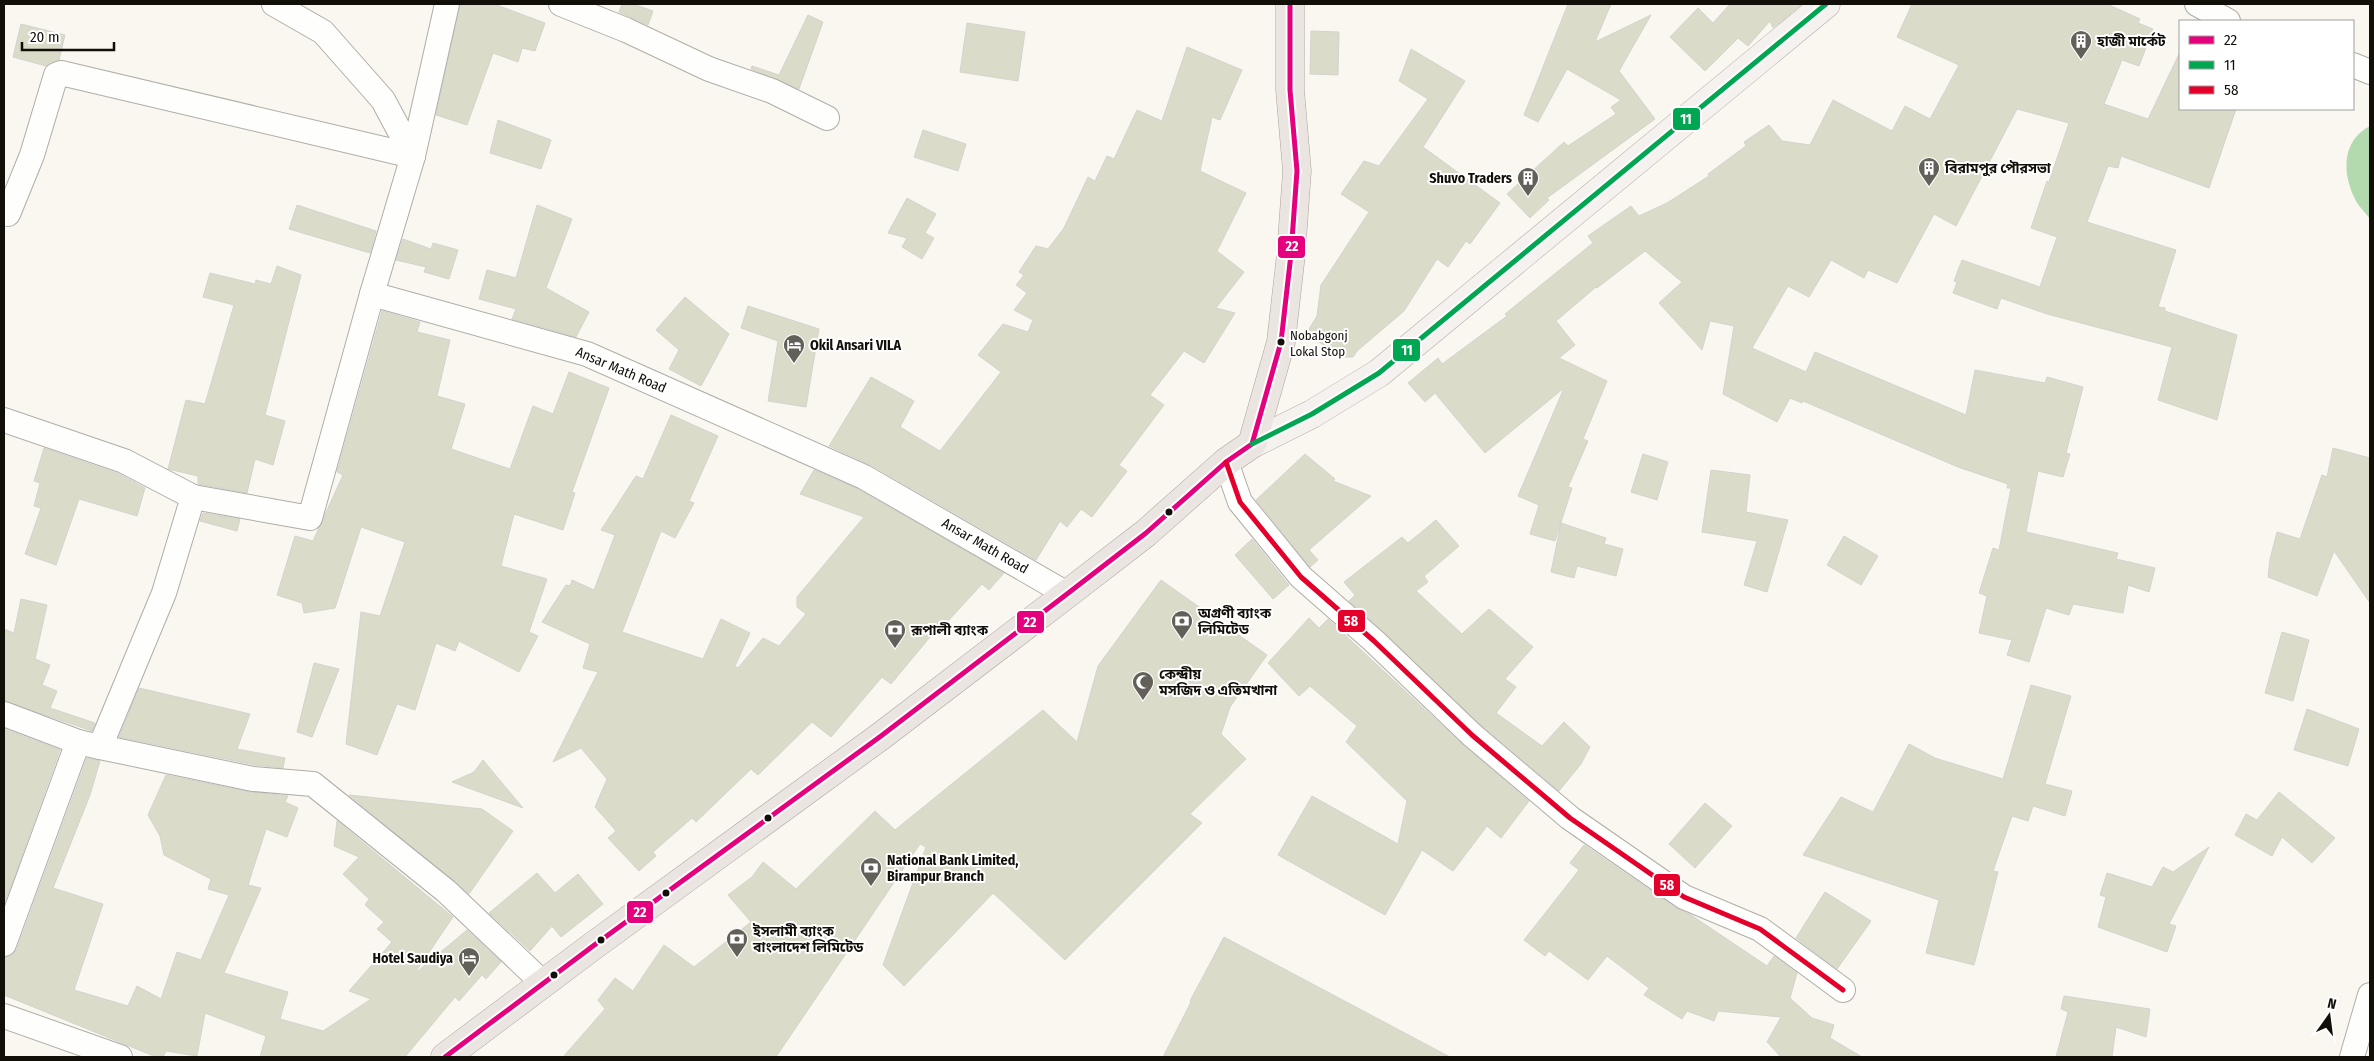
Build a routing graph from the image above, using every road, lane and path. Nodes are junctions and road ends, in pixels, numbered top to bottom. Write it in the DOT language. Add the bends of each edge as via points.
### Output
graph roads {
  1 [pos="274,4"];
  2 [pos="448,4"];
  3 [pos="561,4"];
  4 [pos="1290,4"];
  5 [pos="1826,4"];
  6 [pos="2197,4"];
  7 [pos="2226,20"];
  8 [pos="2354,65"];
  9 [pos="2370,72"];
  10 [pos="827,118"];
  11 [pos="413,156"];
  12 [pos="4,213"];
  13 [pos="372,294"];
  14 [pos="4,420"];
  15 [pos="1252,444"];
  16 [pos="1226,462"];
  17 [pos="193,497"];
  18 [pos="1068,594"];
  19 [pos="4,714"];
  20 [pos="89,745"];
  21 [pos="4,944"];
  22 [pos="544,984"];
  23 [pos="1843,990"];
  24 [pos="2370,995"];
  25 [pos="4,1016"];
  26 [pos="120,1057"];
  27 [pos="445,1057"];
  28 [pos="2352,1057"];
  1 -- 11 [label="street" via="323,32 383,100"];
  2 -- 11 [label="street"];
  3 -- 10 [label="street" via="709,69 772,91"];
  4 -- 15 [label="main road" via="1290,90 1297,171 1291,254 1281,342"];
  5 -- 15 [label="main road" via="1379,373 1312,414"];
  6 -- 7 [label="street"];
  8 -- 9 [label="street"];
  11 -- 12 [label="street" via="61,73 56,75 32,155 8,214"];
  11 -- 13 [label="street"];
  13 -- 17 [label="street" via="310,518"];
  13 -- 18 [label="street, Ansar Math Road" via="587,354 864,477"];
  14 -- 17 [label="street" via="124,461"];
  15 -- 16 [label="main road"];
  16 -- 18 [label="main road" via="1146,533"];
  16 -- 23 [label="street" via="1240,502 1301,577 1374,641 1472,735 1570,818 1684,897 1760,929"];
  17 -- 20 [label="street" via="164,593"];
  18 -- 22 [label="main road"];
  19 -- 20 [label="street"];
  20 -- 21 [label="street"];
  20 -- 22 [label="street" via="253,779 313,784 446,891"];
  22 -- 27 [label="main road"];
  24 -- 28 [label="street"];
  25 -- 26 [label="street"];
}
